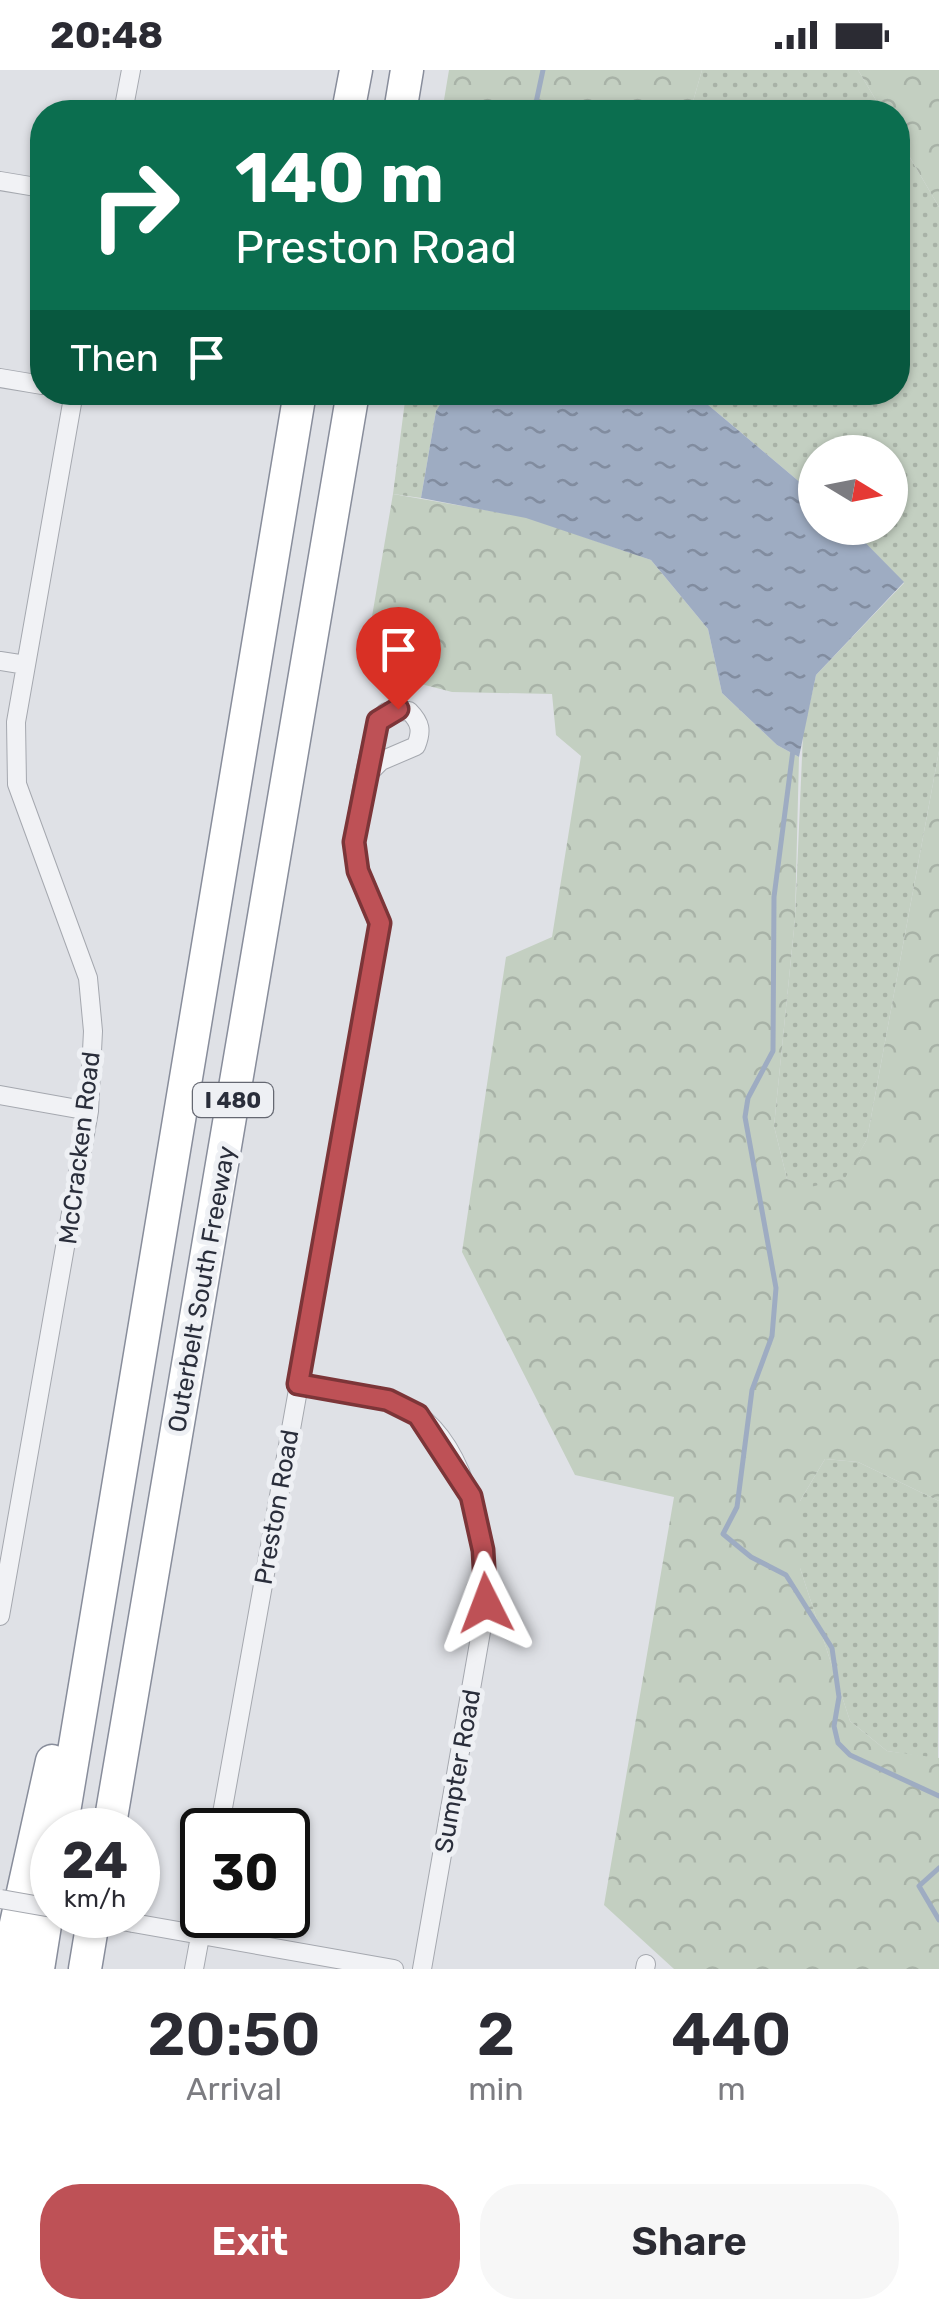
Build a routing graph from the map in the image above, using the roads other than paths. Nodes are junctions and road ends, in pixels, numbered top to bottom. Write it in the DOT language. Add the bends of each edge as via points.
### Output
graph roads {
  1 [pos="131,70"];
  2 [pos="356,70"];
  3 [pos="408,70"];
  4 [pos="125,100"];
  5 [pos="350,100"];
  6 [pos="402,100"];
  7 [pos="0,182"];
  8 [pos="30,186"];
  9 [pos="0,378"];
  10 [pos="30,383"];
  11 [pos="72,405"];
  12 [pos="298,405"];
  13 [pos="351,405"];
  14 [pos="0,661"];
  15 [pos="26,665"];
  16 [pos="368,774"];
  17 [pos="0,1095"];
  18 [pos="89,1111"];
  19 [pos="155,1252"];
  20 [pos="298,1384"];
  21 [pos="0,1616"];
  22 [pos="65,1808"];
  23 [pos="113,1808"];
  24 [pos="223,1808"];
  25 [pos="1,1899"];
  26 [pos="30,1904"];
  27 [pos="43,1938"];
  28 [pos="89,1938"];
  29 [pos="116,1938"];
  30 [pos="199,1938"];
  31 [pos="217,1938"];
  32 [pos="6,1969"];
  33 [pos="38,1969"];
  34 [pos="85,1969"];
  35 [pos="107,1969"];
  36 [pos="194,1969"];
  37 [pos="394,1969"];
  38 [pos="422,1969"];
  1 -- 4 [label="street"];
  2 -- 5 [label="highway"];
  3 -- 6 [label="highway"];
  7 -- 8 [label="street"];
  9 -- 10 [label="street"];
  11 -- 15 [label="street, McCracken Road"];
  12 -- 19 [label="highway, Outerbelt South Freeway / I 480"];
  13 -- 23 [label="highway, Outerbelt South Freeway / I 480"];
  14 -- 15 [label="street"];
  15 -- 18 [label="street, McCracken Road" via="16,722 17,784 88,978 94,1031"];
  16 -- 20 [label="street, Preston Road" via="355,858 376,908 376,950"];
  17 -- 18 [label="street"];
  18 -- 21 [label="street, McCracken Road"];
  19 -- 22 [label="highway, Outerbelt South Freeway / I 480"];
  19 -- 32 [label="highway"];
  20 -- 24 [label="street, Preston Road"];
  20 -- 38 [label="street, Sumpter Road" via="388,1400 418,1415 471,1496 483,1550 486,1603"];
  25 -- 26 [label="street, bridge"];
  27 -- 33 [label="highway"];
  28 -- 34 [label="highway"];
  29 -- 35 [label="highway"];
  30 -- 36 [label="street"];
  31 -- 37 [label="street"];
}
